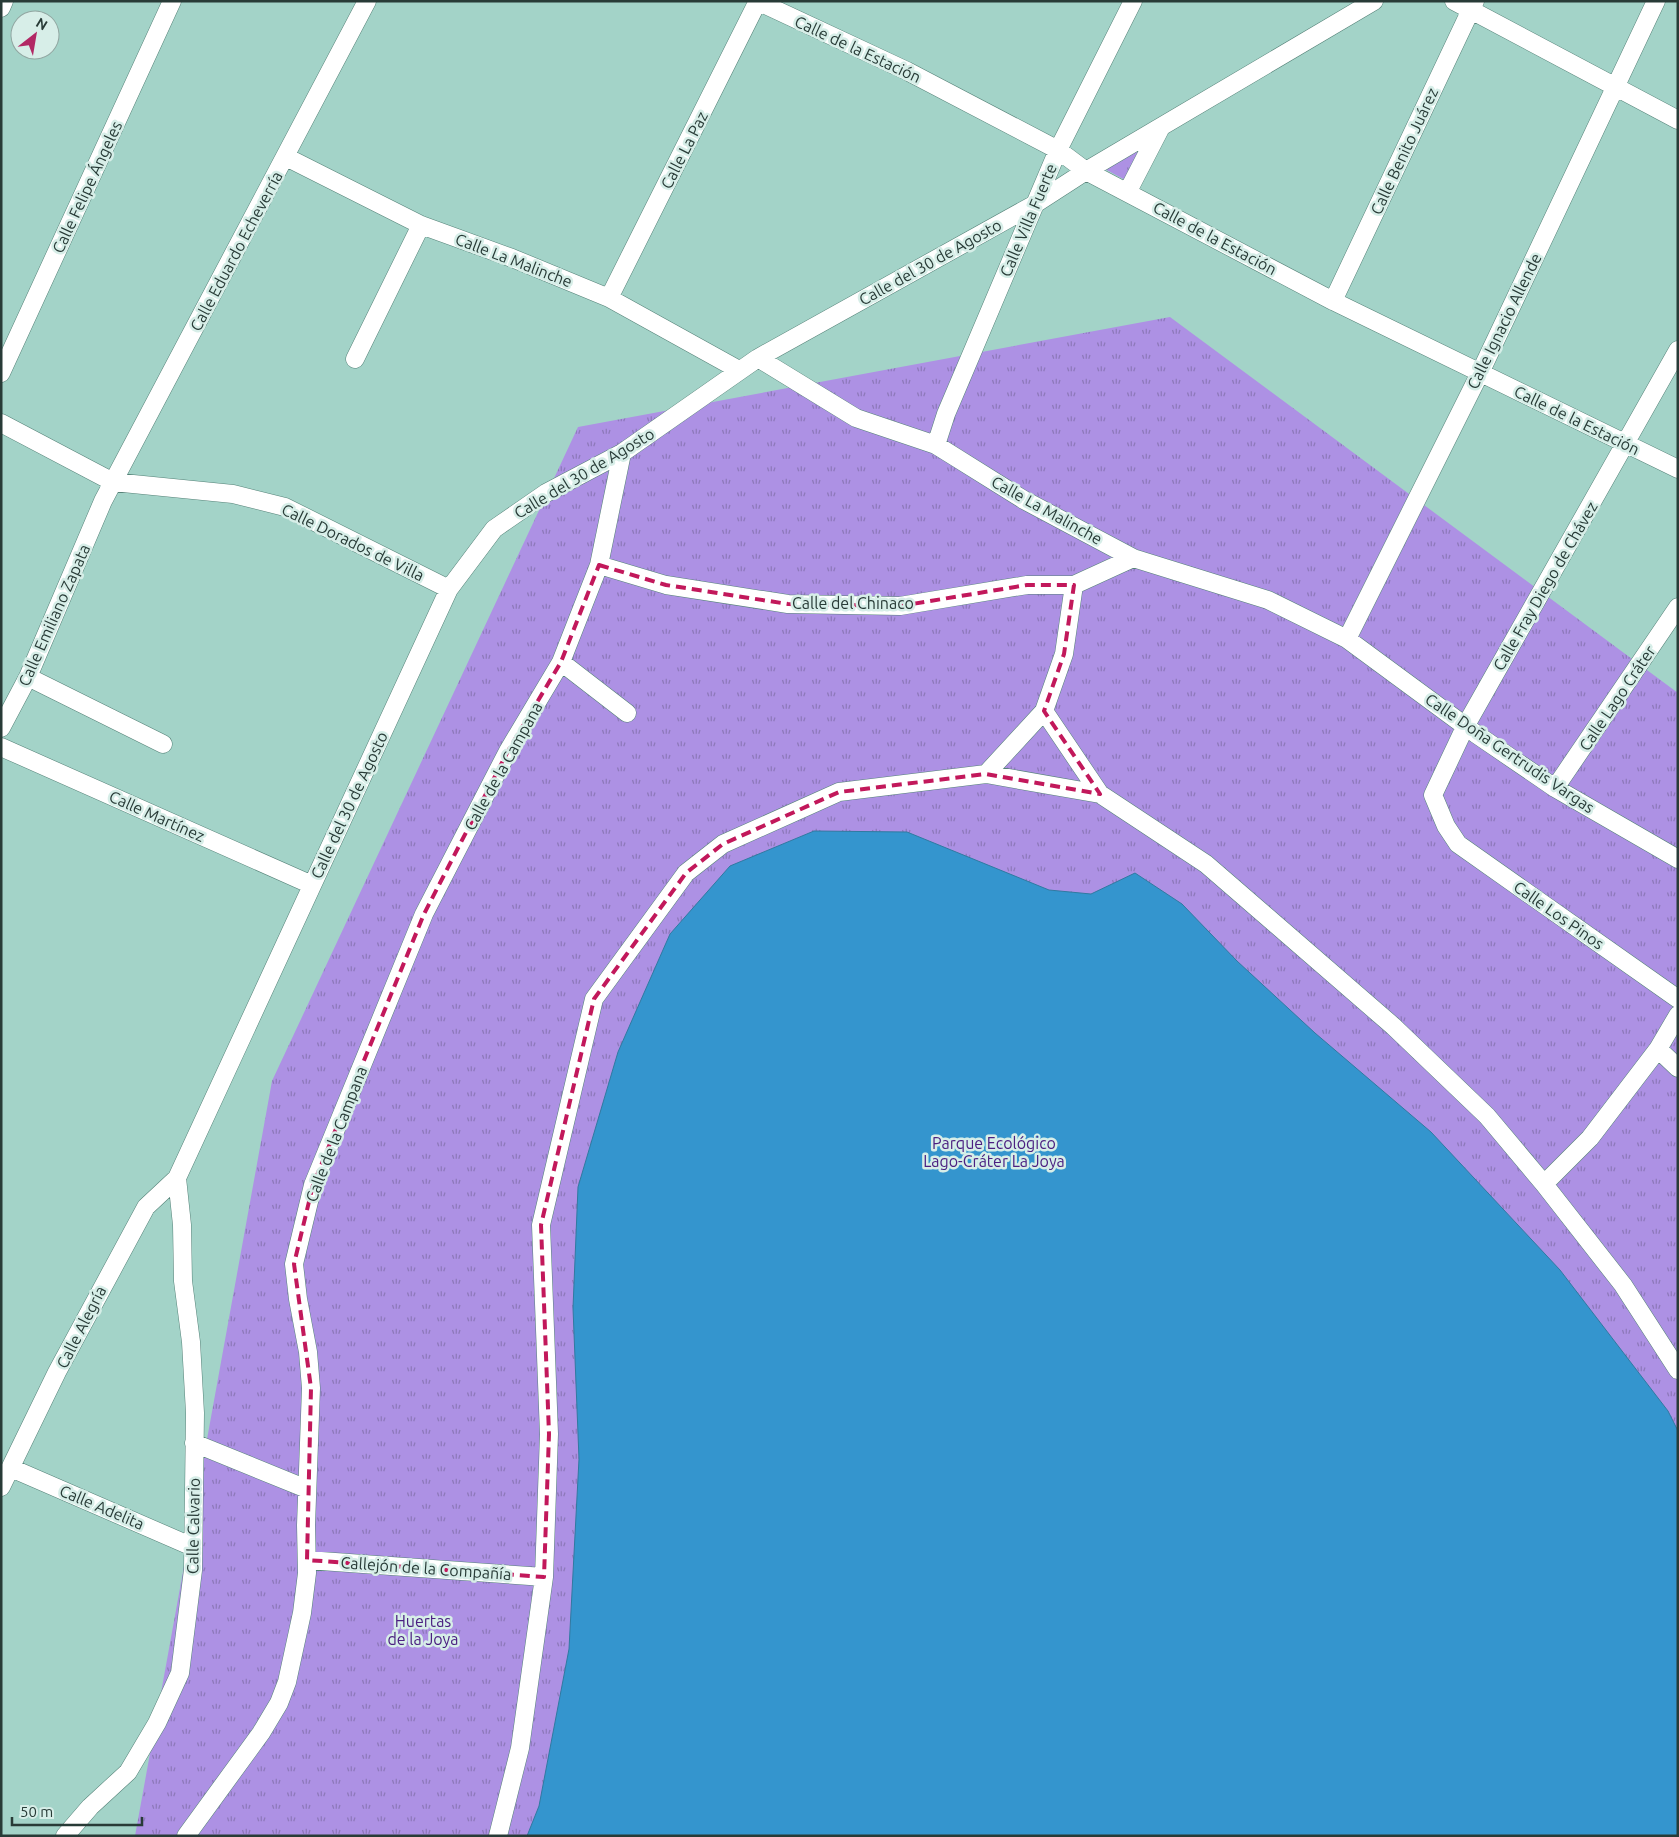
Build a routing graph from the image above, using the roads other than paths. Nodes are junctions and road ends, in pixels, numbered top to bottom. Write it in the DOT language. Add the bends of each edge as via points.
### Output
graph roads {
  1 [pos="4,1"];
  2 [pos="172,1"];
  3 [pos="367,1"];
  4 [pos="757,1"];
  5 [pos="1132,1"];
  6 [pos="1374,1"];
  7 [pos="1454,1"];
  8 [pos="1656,1"];
  9 [pos="1473,6"];
  10 [pos="1,8"];
  11 [pos="1616,87"];
  12 [pos="1678,120"];
  13 [pos="1160,129"];
  14 [pos="1058,150"];
  15 [pos="286,157"];
  16 [pos="1086,171"];
  17 [pos="1128,191"];
  18 [pos="1035,204"];
  19 [pos="421,225"];
  20 [pos="609,298"];
  21 [pos="1333,301"];
  22 [pos="1678,350"];
  23 [pos="758,358"];
  24 [pos="355,359"];
  25 [pos="739,370"];
  26 [pos="1,373"];
  27 [pos="1480,373"];
  28 [pos="1,423"];
  29 [pos="1627,443"];
  30 [pos="936,445"];
  31 [pos="622,453"];
  32 [pos="1678,469"];
  33 [pos="113,482"];
  34 [pos="103,501"];
  35 [pos="1133,558"];
  36 [pos="599,565"];
  37 [pos="1074,585"];
  38 [pos="449,589"];
  39 [pos="1678,607"];
  40 [pos="1347,639"];
  41 [pos="561,662"];
  42 [pos="28,678"];
  43 [pos="1044,711"];
  44 [pos="627,713"];
  45 [pos="1466,725"];
  46 [pos="1,728"];
  47 [pos="163,744"];
  48 [pos="1,747"];
  49 [pos="986,774"];
  50 [pos="1555,788"];
  51 [pos="1100,794"];
  52 [pos="1446,826"];
  53 [pos="1678,859"];
  54 [pos="312,885"];
  55 [pos="1678,999"];
  56 [pos="1678,1015"];
  57 [pos="1658,1049"];
  58 [pos="1678,1068"];
  59 [pos="177,1178"];
  60 [pos="1544,1184"];
  61 [pos="1678,1370"];
  62 [pos="194,1443"];
  63 [pos="11,1468"];
  64 [pos="1,1487"];
  65 [pos="307,1489"];
  66 [pos="193,1547"];
  67 [pos="307,1560"];
  68 [pos="544,1577"];
  69 [pos="65,1836"];
  70 [pos="186,1836"];
  71 [pos="498,1836"];
  1 -- 10 [label="street"];
  2 -- 26 [label="street, Calle Felipe Ángeles"];
  3 -- 15 [label="street, Calle Eduardo Echeverría"];
  4 -- 14 [label="street, Calle de la Estación" via="907,71"];
  4 -- 20 [label="street, Calle La Paz"];
  5 -- 14 [label="street, Calle Villa Fuerte"];
  6 -- 13 [label="street, Calle del 30 de Agosto"];
  7 -- 9 [label="street"];
  8 -- 11 [label="street, Calle Ignacio Allende"];
  9 -- 11 [label="street"];
  9 -- 21 [label="street, Calle Benito Juárez"];
  11 -- 12 [label="street"];
  11 -- 27 [label="street, Calle Ignacio Allende"];
  13 -- 16 [label="street, Calle del 30 de Agosto"];
  13 -- 17 [label="street"];
  14 -- 16 [label="street, Calle de la Estación"];
  14 -- 18 [label="street, Calle Villa Fuerte"];
  15 -- 19 [label="street, Calle La Malinche"];
  15 -- 33 [label="street, Calle Eduardo Echeverría"];
  16 -- 17 [label="street, Calle de la Estación"];
  16 -- 18 [label="street, Calle del 30 de Agosto"];
  17 -- 21 [label="street, Calle de la Estación"];
  18 -- 23 [label="street, Calle del 30 de Agosto"];
  18 -- 30 [label="street, Calle Villa Fuerte" via="946,414"];
  19 -- 20 [label="street, Calle La Malinche"];
  19 -- 24 [label="street"];
  20 -- 25 [label="street, Calle La Malinche"];
  21 -- 27 [label="street, Calle de la Estación"];
  22 -- 29 [label="street, Calle Fray Diego de Chávez"];
  23 -- 25 [label="street, Calle del 30 de Agosto"];
  23 -- 30 [label="street, Calle La Malinche" via="856,418"];
  25 -- 31 [label="street, Calle del 30 de Agosto"];
  27 -- 29 [label="street, Calle de la Estación"];
  27 -- 40 [label="street, Calle Ignacio Allende"];
  28 -- 33 [label="street, Calle Dorados de Villa"];
  29 -- 32 [label="street, Calle de la Estación"];
  29 -- 45 [label="street, Calle Fray Diego de Chávez"];
  30 -- 35 [label="street, Calle La Malinche" via="1024,500"];
  31 -- 36 [label="street, Calle de la Campana"];
  31 -- 38 [label="street, Calle del 30 de Agosto" via="546,493 494,529"];
  33 -- 34 [label="street, Calle Eduardo Echeverría"];
  33 -- 38 [label="street, Calle Dorados de Villa" via="233,494 285,507"];
  34 -- 42 [label="street, Calle Emiliano Zapata"];
  35 -- 37 [label="street, Calle del Chinaco"];
  35 -- 40 [label="street, Calle La Malinche" via="1268,600"];
  36 -- 37 [label="street, Calle del Chinaco" via="666,585 788,604 900,606 1027,585"];
  36 -- 41 [label="street, Calle de la Campana"];
  37 -- 43 [label="street" via="1064,654"];
  38 -- 54 [label="street, Calle del 30 de Agosto"];
  39 -- 50 [label="street, Calle Lago Cráter"];
  40 -- 45 [label="street, Calle Doña Gertrudis Vargas"];
  41 -- 44 [label="street"];
  41 -- 65 [label="street, Calle de la Campana" via="508,752 424,914 313,1185 294,1264 311,1388"];
  42 -- 46 [label="street, Calle Emiliano Zapata"];
  42 -- 47 [label="street"];
  43 -- 49 [label="street"];
  43 -- 51 [label="street"];
  45 -- 50 [label="street, Calle Doña Gertrudis Vargas"];
  45 -- 52 [label="street, Calle Fray Diego de Chávez" via="1433,795"];
  48 -- 54 [label="street, Calle Martínez"];
  49 -- 51 [label="street"];
  49 -- 68 [label="street" via="839,792 723,844 686,873 594,999 541,1225 549,1434"];
  50 -- 53 [label="street, Calle Doña Gertrudis Vargas"];
  51 -- 60 [label="street" via="1206,864 1393,1026 1487,1116"];
  52 -- 55 [label="street, Calle Los Pinos" via="1458,844"];
  54 -- 59 [label="street, Calle del 30 de Agosto"];
  56 -- 57 [label="street"];
  57 -- 58 [label="street"];
  57 -- 60 [label="street" via="1590,1138"];
  59 -- 62 [label="street, Calle Calvario" via="183,1281 192,1342"];
  59 -- 63 [label="street, Calle Alegría" via="146,1207 89,1310"];
  60 -- 61 [label="street" via="1623,1285"];
  62 -- 65 [label="street"];
  62 -- 66 [label="street, Calle Calvario"];
  63 -- 64 [label="street, Calle Alegría"];
  63 -- 66 [label="street, Calle Adelita"];
  65 -- 67 [label="street, Calle de la Campana"];
  66 -- 69 [label="street, Calle Calvario" via="180,1673 157,1723 128,1772 90,1807"];
  67 -- 68 [label="street, Callejón de la Compañía"];
  67 -- 70 [label="street, Calle de la Campana" via="308,1573 295,1647 279,1703"];
  68 -- 71 [label="street" via="520,1748"];
}
